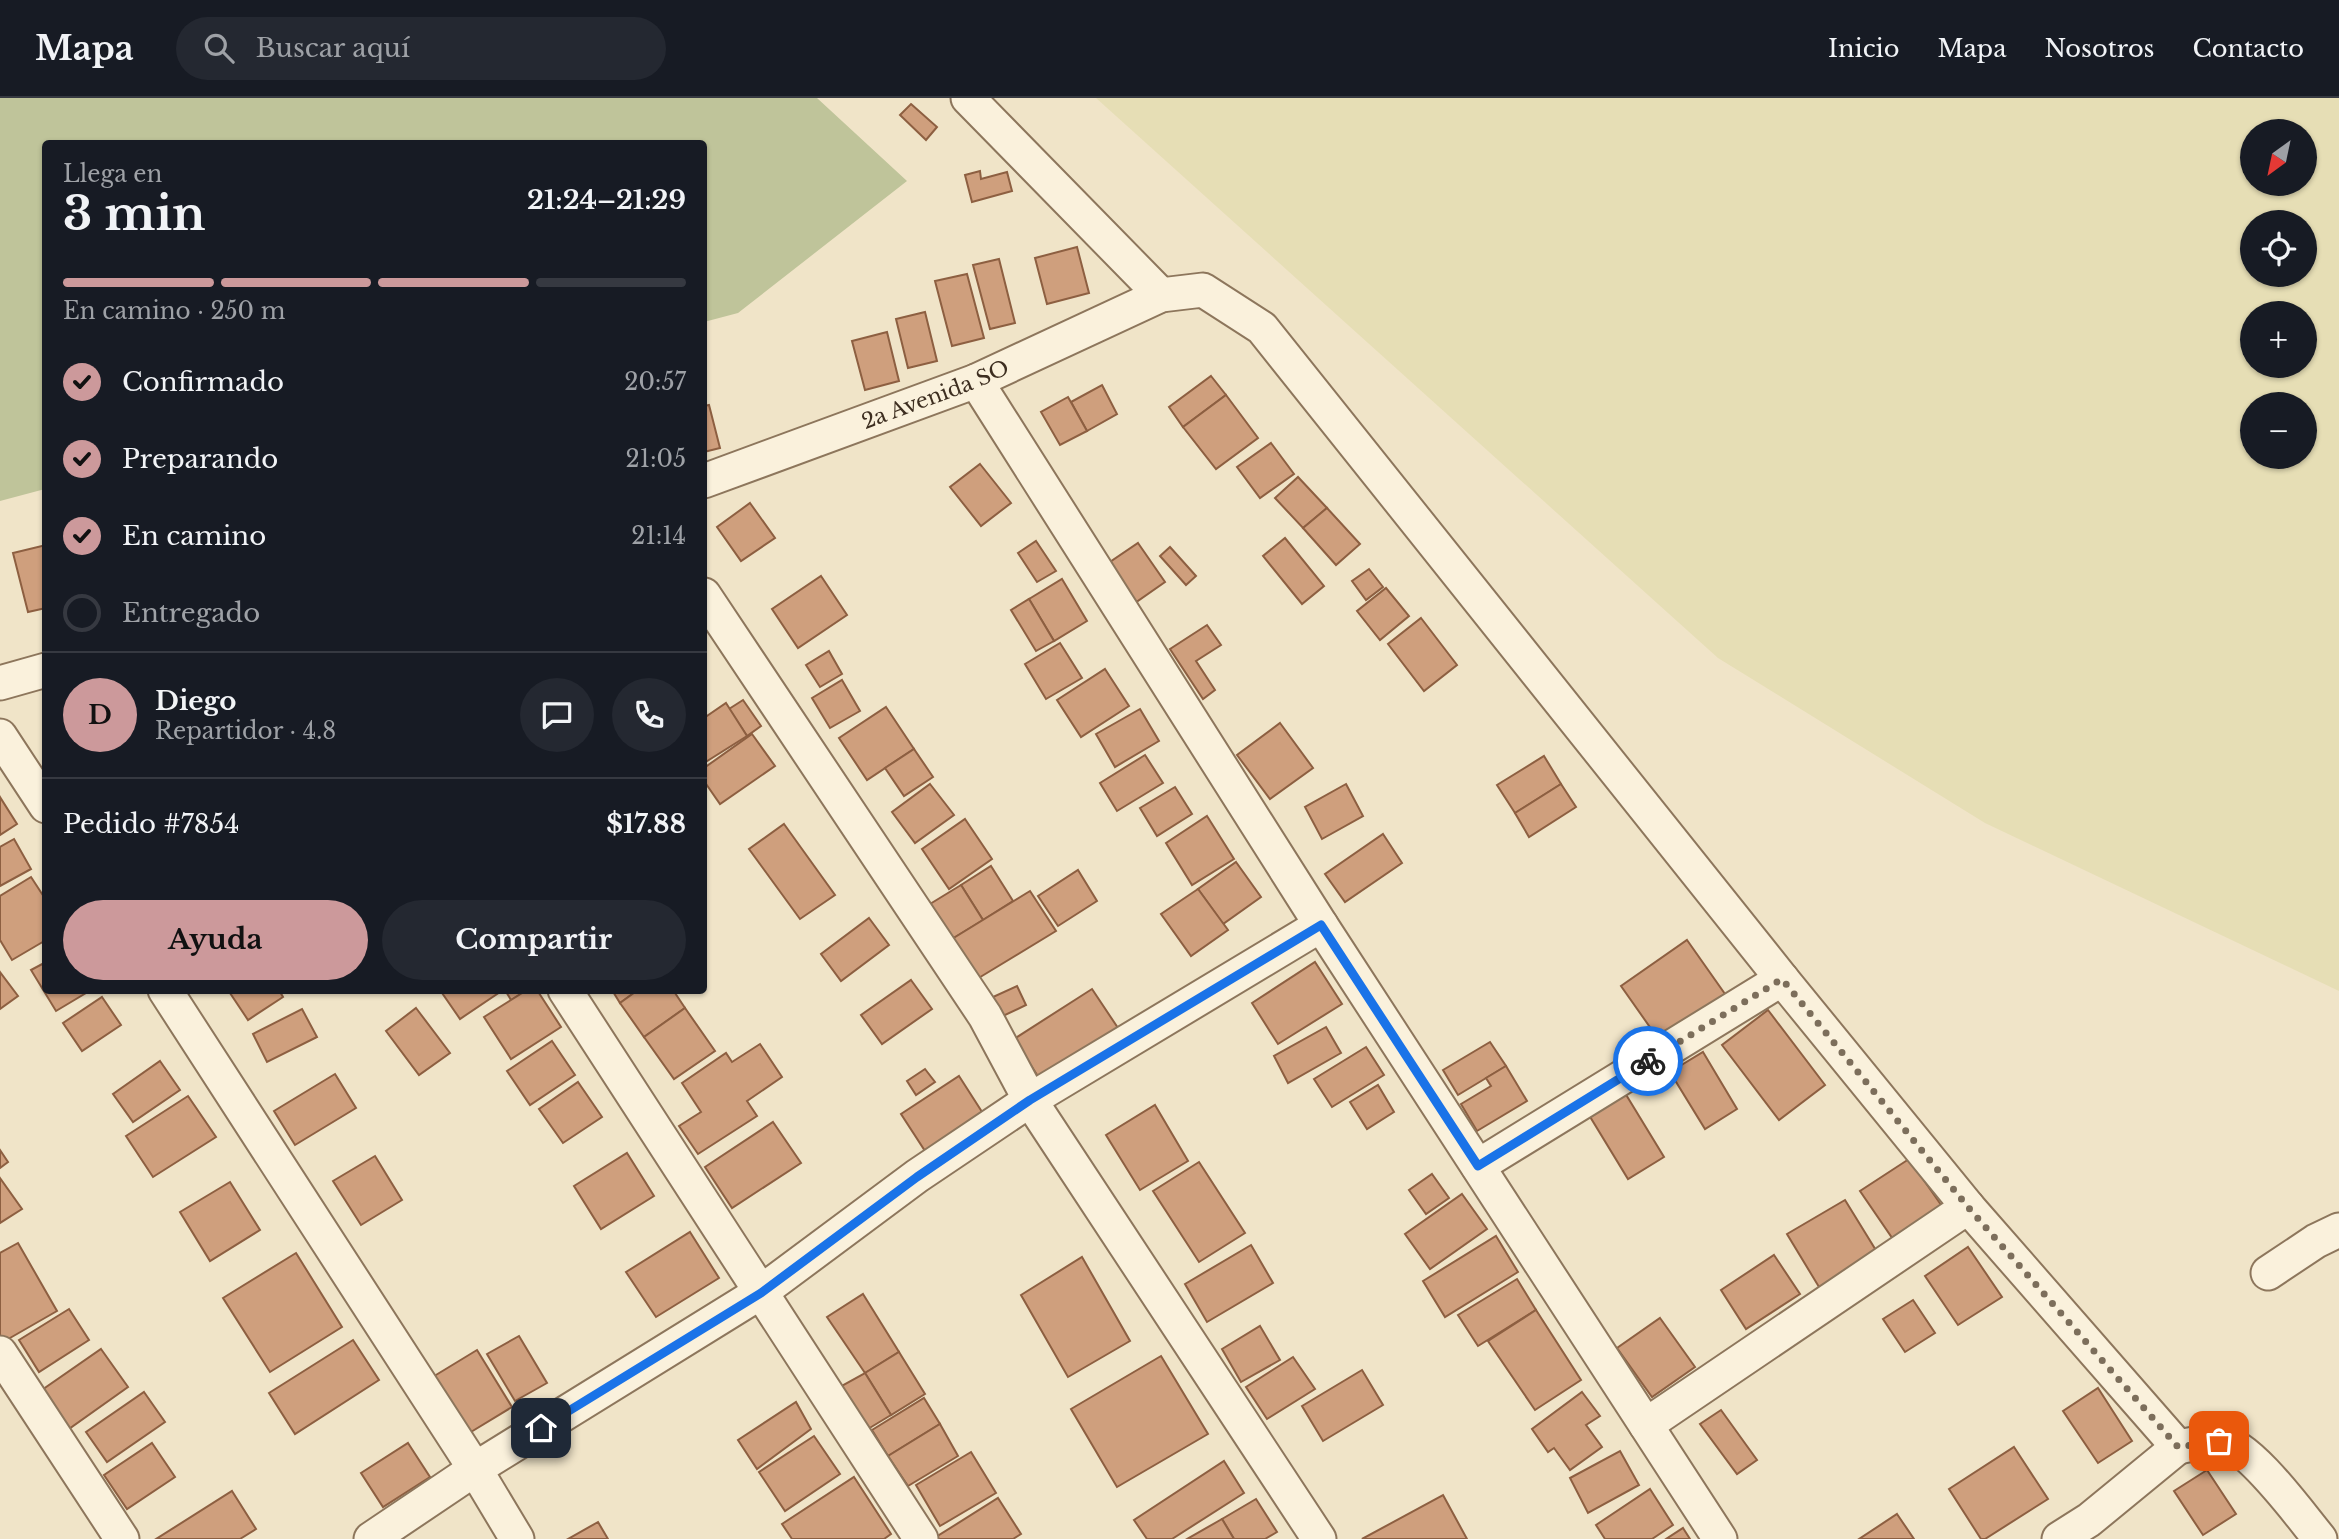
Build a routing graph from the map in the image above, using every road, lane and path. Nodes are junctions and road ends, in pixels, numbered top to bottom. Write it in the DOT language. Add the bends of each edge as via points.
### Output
graph roads {
  1 [pos="968,98"];
  2 [pos="1161,295"];
  3 [pos="976,381"];
  4 [pos="707,480"];
  5 [pos="707,599"];
  6 [pos="42,671"];
  7 [pos="0,683"];
  8 [pos="0,736"];
  9 [pos="42,800"];
  10 [pos="1321,925"];
  11 [pos="1782,979"];
  12 [pos="168,994"];
  13 [pos="568,994"];
  14 [pos="1030,1100"];
  15 [pos="1478,1166"];
  16 [pos="1968,1207"];
  17 [pos="2339,1230"];
  18 [pos="2269,1273"];
  19 [pos="761,1293"];
  20 [pos="0,1353"];
  21 [pos="1646,1425"];
  22 [pos="2178,1447"];
  23 [pos="475,1469"];
  24 [pos="2095,1529"];
  25 [pos="122,1539"];
  26 [pos="371,1539"];
  27 [pos="517,1539"];
  28 [pos="921,1539"];
  29 [pos="1319,1539"];
  30 [pos="1720,1539"];
  31 [pos="2059,1539"];
  32 [pos="2320,1539"];
  1 -- 2 [label="street"];
  2 -- 3 [label="street, 2a Avenida SO"];
  2 -- 11 [label="street, 2a Avenida SO" via="1203,290 1262,328"];
  3 -- 4 [label="street, 2a Avenida SO"];
  3 -- 10 [label="street"];
  5 -- 14 [label="street" via="985,1016"];
  6 -- 7 [label="street"];
  8 -- 9 [label="street"];
  10 -- 14 [label="street"];
  10 -- 15 [label="street"];
  11 -- 15 [label="street"];
  11 -- 16 [label="street, 2a Avenida SO"];
  12 -- 23 [label="street"];
  13 -- 19 [label="street"];
  14 -- 19 [label="street"];
  14 -- 29 [label="street"];
  15 -- 21 [label="street"];
  16 -- 21 [label="street"];
  16 -- 22 [label="street, 2a Avenida SO"];
  17 -- 18 [label="street"];
  19 -- 23 [label="street"];
  19 -- 28 [label="street"];
  20 -- 25 [label="street"];
  21 -- 30 [label="street"];
  22 -- 24 [label="street"];
  22 -- 32 [label="street" via="2219,1441 2235,1445 2260,1467"];
  23 -- 26 [label="street"];
  23 -- 27 [label="street"];
  24 -- 31 [label="street"];
}
